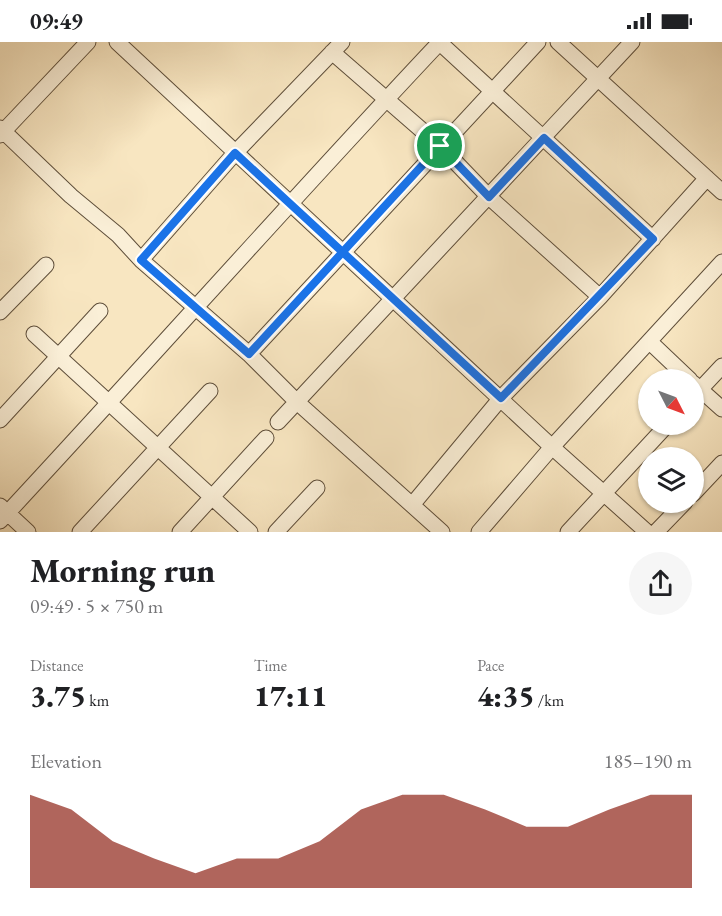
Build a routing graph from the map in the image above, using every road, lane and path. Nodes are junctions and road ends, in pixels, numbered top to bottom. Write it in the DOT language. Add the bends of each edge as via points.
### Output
graph roads {
  1 [pos="88,42"];
  2 [pos="117,42"];
  3 [pos="439,42"];
  4 [pos="538,42"];
  5 [pos="558,42"];
  6 [pos="632,42"];
  7 [pos="337,47"];
  8 [pos="596,78"];
  9 [pos="493,91"];
  10 [pos="387,98"];
  11 [pos="1,132"];
  12 [pos="544,138"];
  13 [pos="440,146"];
  14 [pos="235,153"];
  15 [pos="707,178"];
  16 [pos="722,192"];
  17 [pos="489,197"];
  18 [pos="289,202"];
  19 [pos="653,239"];
  20 [pos="343,251"];
  21 [pos="141,260"];
  22 [pos="722,262"];
  23 [pos="46,265"];
  24 [pos="392,297"];
  25 [pos="600,297"];
  26 [pos="2,306"];
  27 [pos="197,309"];
  28 [pos="100,311"];
  29 [pos="34,334"];
  30 [pos="650,342"];
  31 [pos="249,354"];
  32 [pos="58,357"];
  33 [pos="722,366"];
  34 [pos="676,369"];
  35 [pos="704,380"];
  36 [pos="210,391"];
  37 [pos="704,395"];
  38 [pos="501,398"];
  39 [pos="297,402"];
  40 [pos="109,404"];
  41 [pos="722,409"];
  42 [pos="0,420"];
  43 [pos="278,422"];
  44 [pos="658,435"];
  45 [pos="266,438"];
  46 [pos="552,447"];
  47 [pos="158,448"];
  48 [pos="722,463"];
  49 [pos="704,482"];
  50 [pos="317,488"];
  51 [pos="604,494"];
  52 [pos="212,497"];
  53 [pos="412,505"];
  54 [pos="2,513"];
  55 [pos="674,513"];
  56 [pos="28,532"];
  57 [pos="80,532"];
  58 [pos="180,532"];
  59 [pos="249,532"];
  60 [pos="276,532"];
  61 [pos="442,532"];
  62 [pos="479,532"];
  63 [pos="568,532"];
  64 [pos="647,532"];
  65 [pos="656,532"];
  1 -- 11 [label="street"];
  2 -- 14 [label="street"];
  3 -- 9 [label="street"];
  3 -- 10 [label="street"];
  4 -- 9 [label="street"];
  5 -- 8 [label="street"];
  6 -- 8 [label="street"];
  7 -- 10 [label="street"];
  7 -- 14 [label="street"];
  8 -- 12 [label="street"];
  8 -- 15 [label="street"];
  9 -- 12 [label="street"];
  9 -- 13 [label="street"];
  10 -- 13 [label="street"];
  10 -- 18 [label="street"];
  11 -- 21 [label="street"];
  12 -- 17 [label="street"];
  12 -- 19 [label="street"];
  13 -- 17 [label="street"];
  13 -- 20 [label="street"];
  14 -- 18 [label="street"];
  14 -- 21 [label="street"];
  15 -- 16 [label="street"];
  15 -- 19 [label="street"];
  17 -- 24 [label="street"];
  17 -- 25 [label="street"];
  18 -- 20 [label="street"];
  18 -- 27 [label="street"];
  19 -- 25 [label="street"];
  20 -- 24 [label="street"];
  20 -- 31 [label="street"];
  21 -- 27 [label="street"];
  22 -- 30 [label="street"];
  23 -- 26 [label="street"];
  24 -- 38 [label="street"];
  24 -- 39 [label="street"];
  25 -- 38 [label="street"];
  27 -- 31 [label="street"];
  27 -- 40 [label="street"];
  28 -- 32 [label="street"];
  29 -- 32 [label="street"];
  30 -- 34 [label="street"];
  30 -- 46 [label="street"];
  31 -- 39 [label="street"];
  32 -- 40 [label="street"];
  32 -- 42 [label="street"];
  33 -- 35 [label="street"];
  36 -- 47 [label="street"];
  37 -- 41 [label="street"];
  38 -- 46 [label="street"];
  38 -- 53 [label="street"];
  39 -- 43 [label="street"];
  39 -- 53 [label="street"];
  40 -- 47 [label="street"];
  40 -- 54 [label="street"];
  44 -- 51 [label="street"];
  45 -- 52 [label="street"];
  46 -- 51 [label="street"];
  46 -- 62 [label="street"];
  47 -- 52 [label="street"];
  47 -- 57 [label="street"];
  48 -- 49 [label="street"];
  50 -- 60 [label="street"];
  51 -- 63 [label="street"];
  51 -- 64 [label="street"];
  52 -- 58 [label="street"];
  52 -- 59 [label="street"];
  53 -- 61 [label="street"];
  54 -- 56 [label="street"];
  55 -- 65 [label="street"];
}
